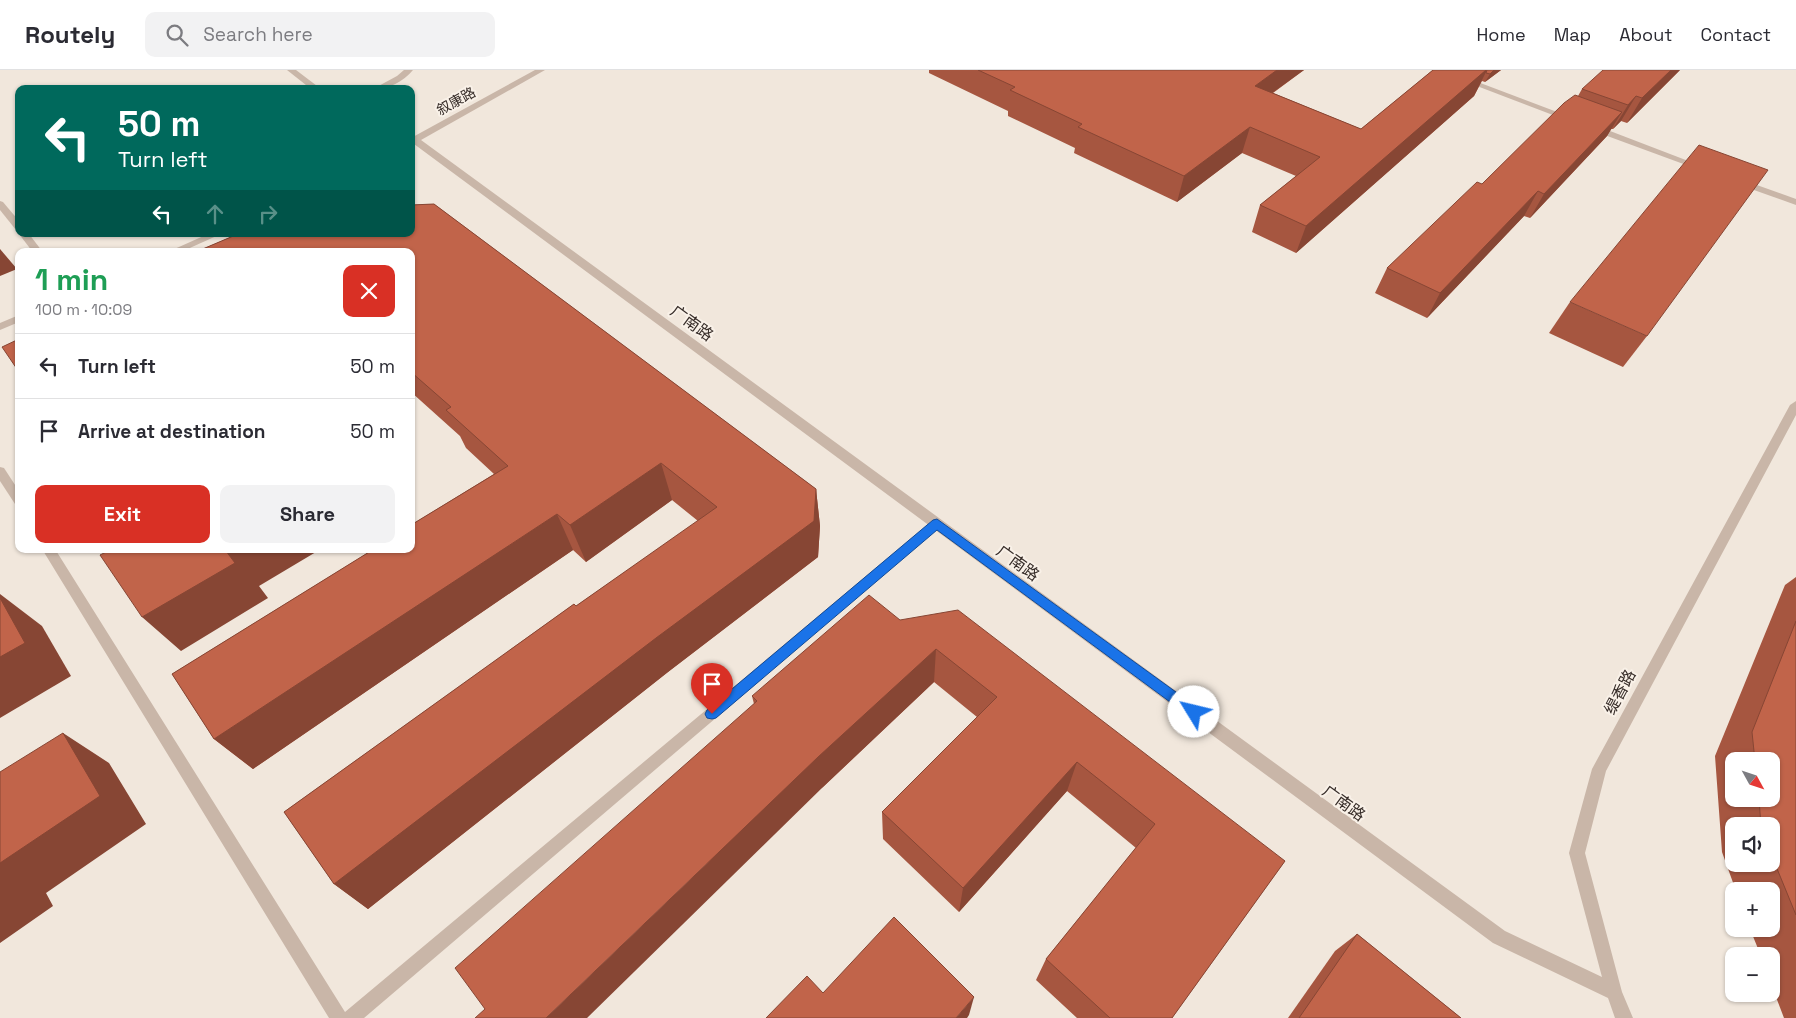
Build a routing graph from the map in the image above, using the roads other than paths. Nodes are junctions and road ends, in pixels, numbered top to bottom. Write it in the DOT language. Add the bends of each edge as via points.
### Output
graph roads {
  1 [pos="291,70"];
  2 [pos="409,70"];
  3 [pos="541,70"];
  4 [pos="1439,70"];
  5 [pos="312,85"];
  6 [pos="385,85"];
  7 [pos="1576,121"];
  8 [pos="1586,124"];
  9 [pos="415,140"];
  10 [pos="415,142"];
  11 [pos="1704,168"];
  12 [pos="1732,179"];
  13 [pos="1796,202"];
  14 [pos="0,204"];
  15 [pos="15,223"];
  16 [pos="26,237"];
  17 [pos="209,237"];
  18 [pos="35,248"];
  19 [pos="182,248"];
  20 [pos="15,320"];
  21 [pos="0,327"];
  22 [pos="1796,405"];
  23 [pos="0,471"];
  24 [pos="15,495"];
  25 [pos="937,523"];
  26 [pos="50,553"];
  27 [pos="1614,992"];
  28 [pos="339,1018"];
  29 [pos="351,1018"];
  30 [pos="1624,1018"];
  1 -- 5 [label="street"];
  2 -- 6 [label="street"];
  3 -- 9 [label="street, 叙康路"];
  4 -- 7 [label="street"];
  8 -- 11 [label="street"];
  10 -- 25 [label="street, 广南路"];
  12 -- 13 [label="street"];
  14 -- 15 [label="street"];
  16 -- 18 [label="street"];
  17 -- 19 [label="street"];
  20 -- 21 [label="street"];
  22 -- 27 [label="street, 缇香路" via="1599,769 1577,853"];
  23 -- 24 [label="street"];
  25 -- 27 [label="street, 广南路" via="1499,936"];
  25 -- 29 [label="street"];
  26 -- 28 [label="street"];
  27 -- 30 [label="street, 缇香路"];
}
